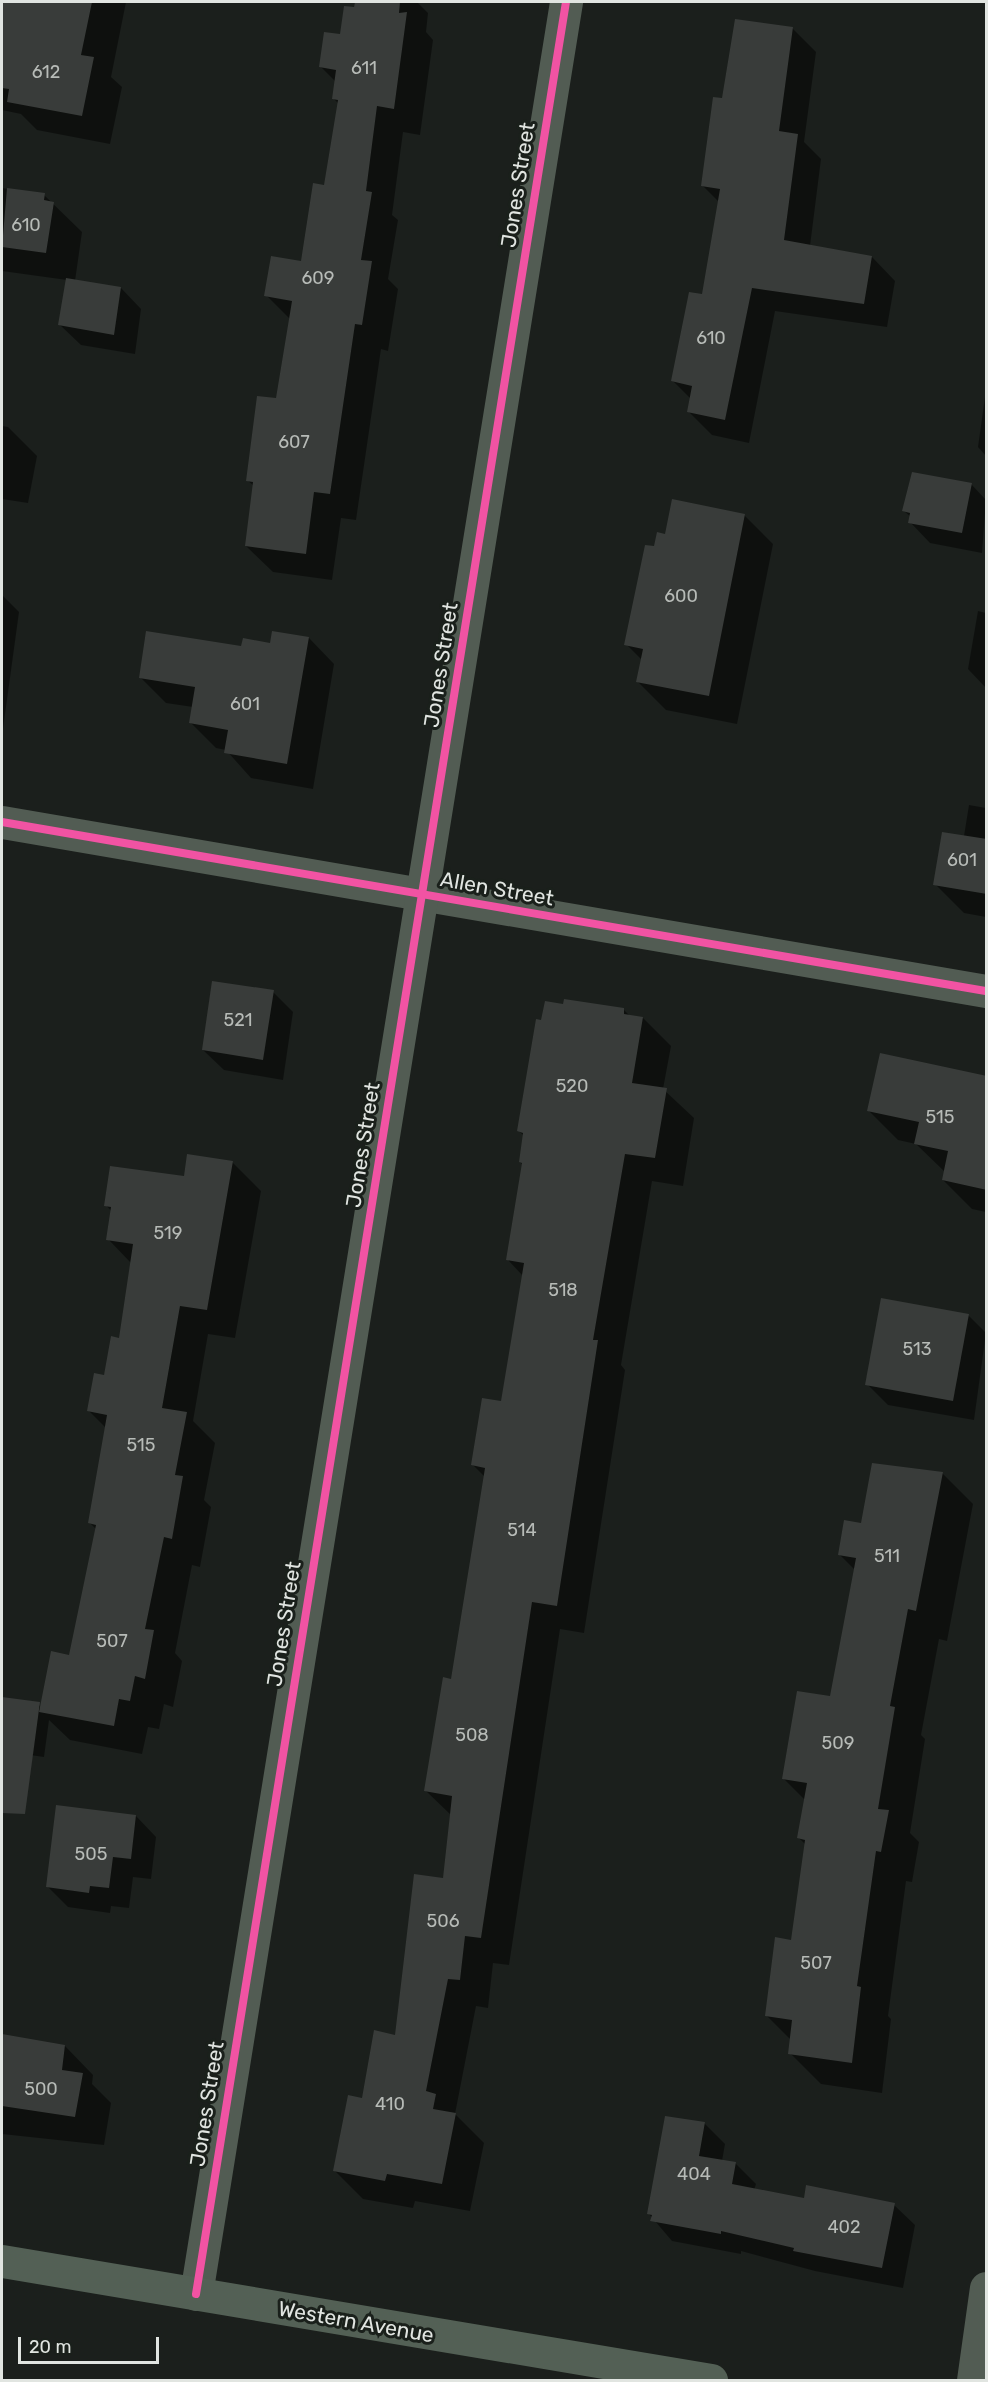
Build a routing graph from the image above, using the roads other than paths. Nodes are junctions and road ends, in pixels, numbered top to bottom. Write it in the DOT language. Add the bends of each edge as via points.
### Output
graph roads {
  1 [pos="566,2"];
  2 [pos="2,822"];
  3 [pos="422,894"];
  4 [pos="987,991"];
  5 [pos="2,2261"];
  6 [pos="987,2288"];
  7 [pos="195,2294"];
  8 [pos="711,2380"];
  9 [pos="973,2380"];
  1 -- 3 [label="street, Jones Street"];
  2 -- 3 [label="street, Allen Street"];
  3 -- 4 [label="street, Allen Street"];
  3 -- 7 [label="street, Jones Street"];
  5 -- 7 [label="street, Western Avenue"];
  6 -- 9 [label="street"];
  7 -- 8 [label="street, Western Avenue"];
}
